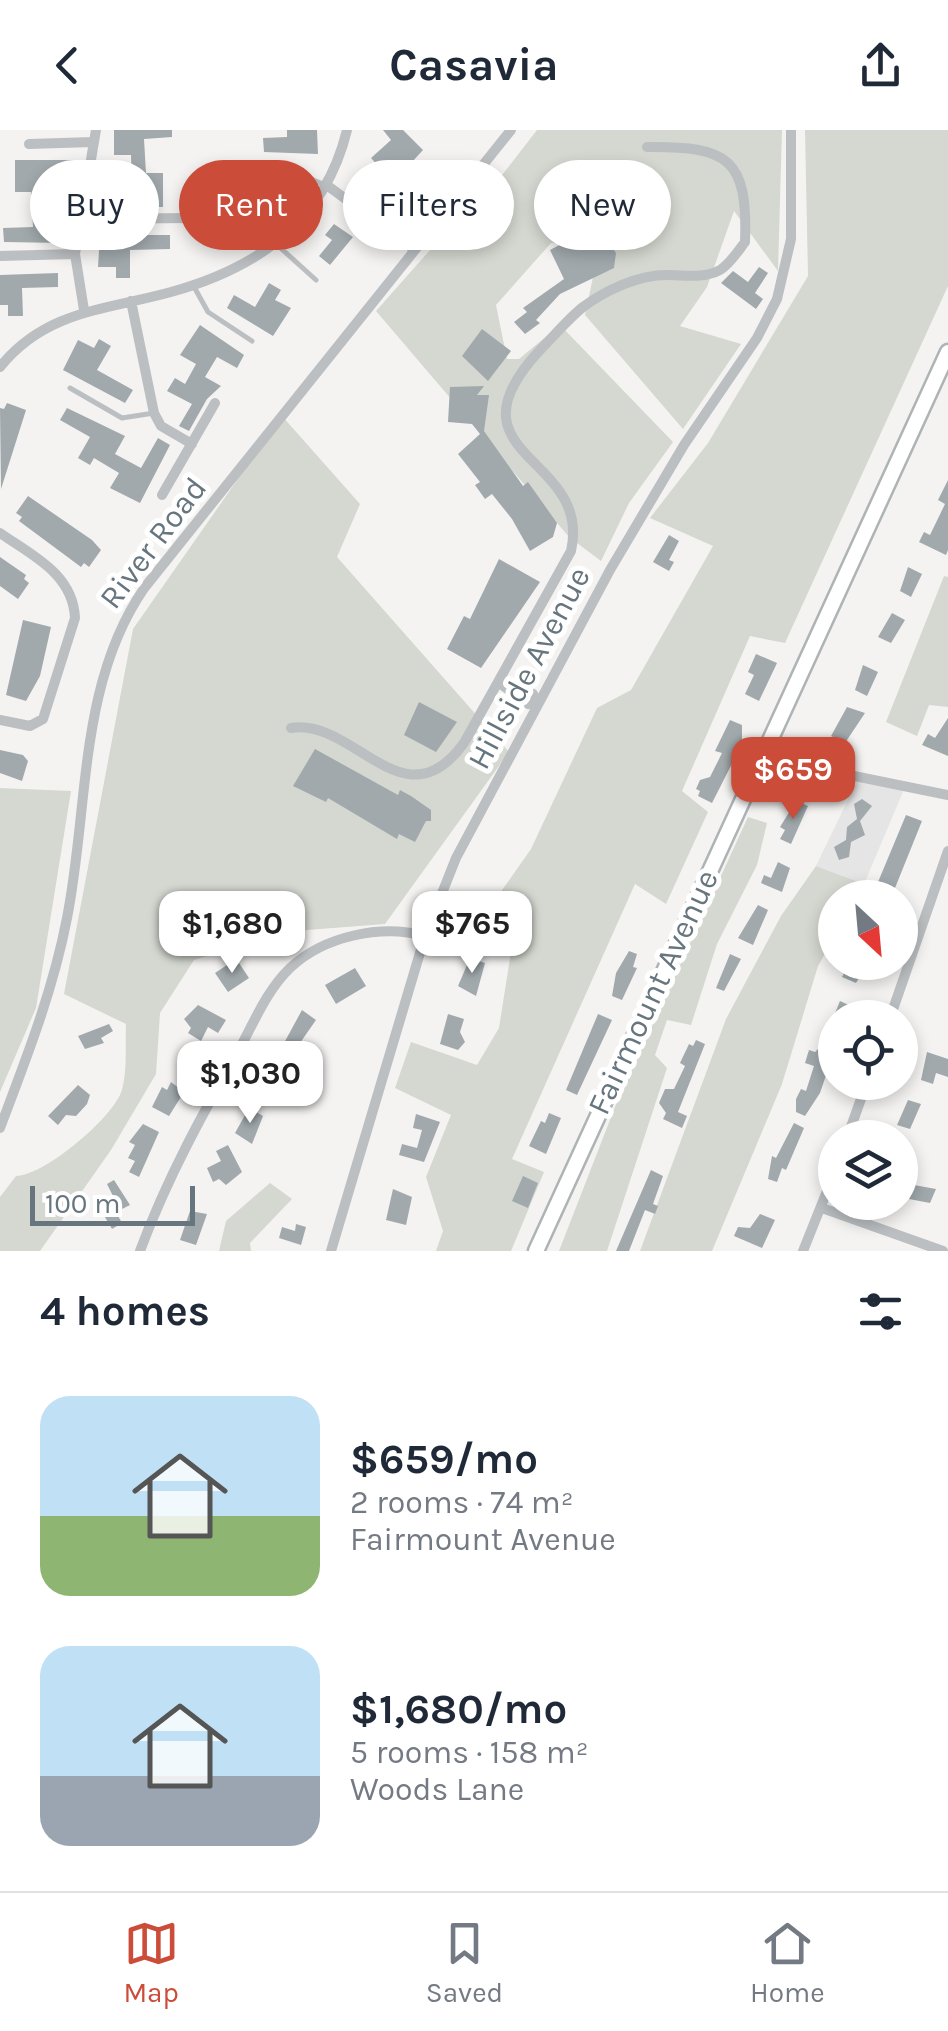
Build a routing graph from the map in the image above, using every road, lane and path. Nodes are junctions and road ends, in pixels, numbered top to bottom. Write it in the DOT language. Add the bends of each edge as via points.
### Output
graph roads {
  1 [pos="96,130"];
  2 [pos="347,130"];
  3 [pos="511,130"];
  4 [pos="791,130"];
  5 [pos="94,142"];
  6 [pos="28,144"];
  7 [pos="647,147"];
  8 [pos="90,160"];
  9 [pos="487,160"];
  10 [pos="323,184"];
  11 [pos="328,186"];
  12 [pos="323,193"];
  13 [pos="343,197"];
  14 [pos="74,250"];
  15 [pos="261,250"];
  16 [pos="284,250"];
  17 [pos="415,250"];
  18 [pos="74,254"];
  19 [pos="0,256"];
  20 [pos="316,280"];
  21 [pos="193,286"];
  22 [pos="131,301"];
  23 [pos="84,310"];
  24 [pos="252,341"];
  25 [pos="948,352"];
  26 [pos="0,367"];
  27 [pos="70,388"];
  28 [pos="215,403"];
  29 [pos="154,414"];
  30 [pos="192,444"];
  31 [pos="162,496"];
  32 [pos="0,534"];
  33 [pos="501,684"];
  34 [pos="535,702"];
  35 [pos="0,720"];
  36 [pos="291,728"];
  37 [pos="761,757"];
  38 [pos="948,795"];
  39 [pos="948,851"];
  40 [pos="425,936"];
  41 [pos="896,1000"];
  42 [pos="0,1128"];
  43 [pos="818,1217"];
  44 [pos="856,1220"];
  45 [pos="140,1251"];
  46 [pos="331,1251"];
  47 [pos="536,1251"];
  48 [pos="802,1251"];
  49 [pos="943,1251"];
  1 -- 5 [label="street"];
  2 -- 11 [label="street"];
  3 -- 9 [label="street, River Road"];
  4 -- 34 [label="street, Hillside Avenue" via="790,240 776,298"];
  5 -- 6 [label="street"];
  5 -- 8 [label="street"];
  7 -- 33 [label="street" via="686,146 722,156 747,196 746,242 718,271 663,274 598,296 512,382 505,401 512,438 566,499 576,529"];
  10 -- 11 [label="lane"];
  11 -- 12 [label="street"];
  11 -- 13 [label="street"];
  14 -- 18 [label="street"];
  15 -- 21 [label="street"];
  16 -- 20 [label="lane"];
  17 -- 42 [label="street, River Road" via="146,587 117,633 98,696 59,954"];
  18 -- 19 [label="street"];
  18 -- 23 [label="street"];
  21 -- 22 [label="street"];
  21 -- 24 [label="lane" via="208,312"];
  22 -- 23 [label="street"];
  22 -- 29 [label="street"];
  23 -- 26 [label="street" via="29,337"];
  25 -- 37 [label="main road, Fairmount Avenue"];
  27 -- 29 [label="lane" via="122,418"];
  28 -- 30 [label="street"];
  29 -- 30 [label="street"];
  30 -- 31 [label="street"];
  32 -- 35 [label="street" via="63,580 75,618 43,719 30,726"];
  33 -- 34 [label="street" via="511,682"];
  33 -- 36 [label="street" via="452,760 420,775 394,770 309,726"];
  34 -- 40 [label="street, Hillside Avenue" via="456,858"];
  37 -- 38 [label="street"];
  37 -- 47 [label="main road, Fairmount Avenue"];
  39 -- 41 [label="street"];
  40 -- 45 [label="street" via="400,930 352,938 319,948 288,970 177,1160"];
  40 -- 46 [label="street, Hillside Avenue"];
  43 -- 48 [label="street"];
  44 -- 49 [label="street"];
}
